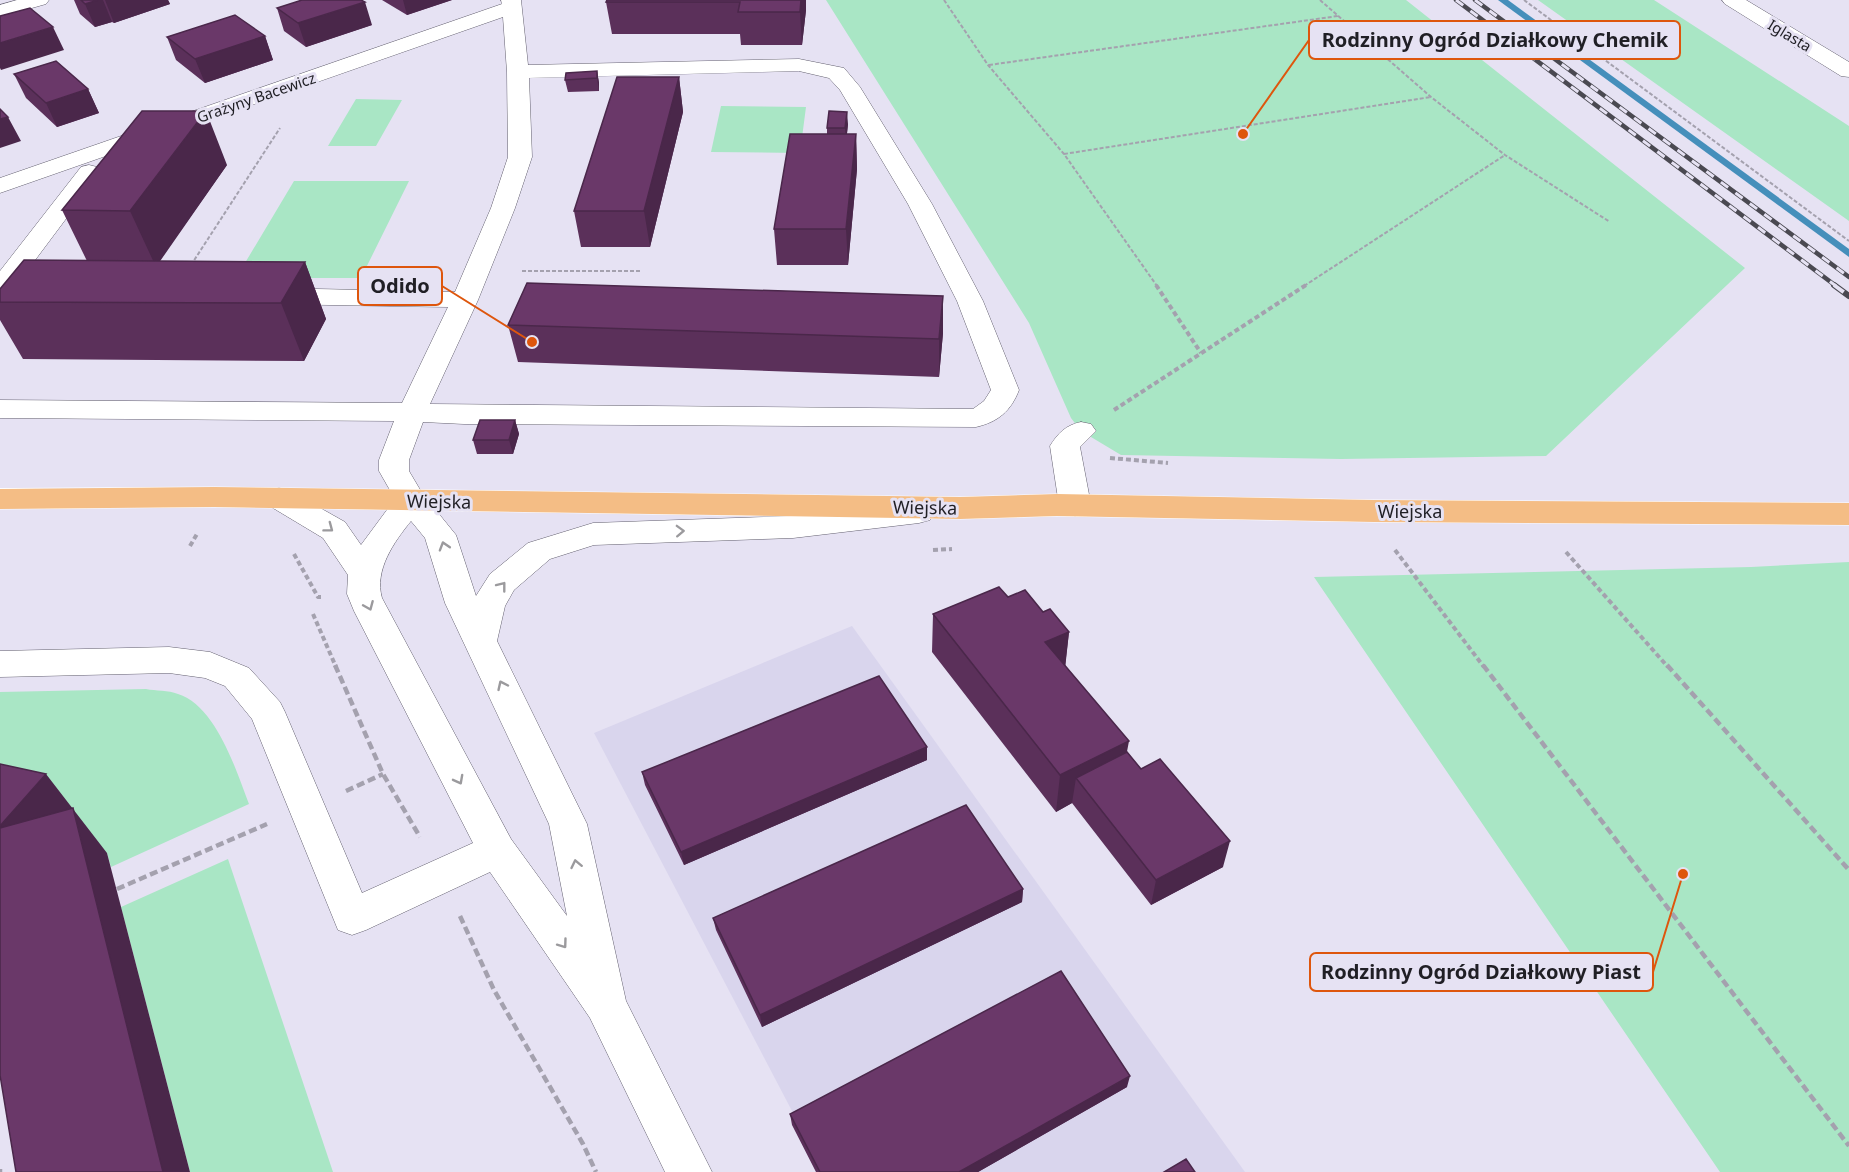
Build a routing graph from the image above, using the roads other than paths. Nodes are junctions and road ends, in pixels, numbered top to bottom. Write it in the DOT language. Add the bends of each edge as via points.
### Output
graph roads {
  1 [pos="39,0"];
  2 [pos="1732,0"];
  3 [pos="512,4"];
  4 [pos="0,11"];
  5 [pos="1849,71"];
  6 [pos="518,72"];
  7 [pos="89,172"];
  8 [pos="0,186"];
  9 [pos="8,293"];
  10 [pos="252,296"];
  11 [pos="465,300"];
  12 [pos="0,409"];
  13 [pos="412,412"];
  14 [pos="1081,432"];
  15 [pos="279,498"];
  16 [pos="0,499"];
  17 [pos="411,501"];
  18 [pos="1075,505"];
  19 [pos="960,508"];
  20 [pos="1849,514"];
  21 [pos="364,573"];
  22 [pos="481,639"];
  23 [pos="0,664"];
  24 [pos="497,852"];
  25 [pos="606,1004"];
  26 [pos="689,1172"];
  1 -- 4 [label="street"];
  2 -- 5 [label="street, Iglasta"];
  3 -- 6 [label="street"];
  3 -- 8 [label="street, Grażyny Bacewicz"];
  6 -- 11 [label="street" via="520,157"];
  6 -- 13 [label="street" via="799,65 836,73 849,87 920,204 970,301 1005,390 992,410 976,418 464,416"];
  7 -- 9 [label="street"];
  10 -- 11 [label="street"];
  11 -- 13 [label="street"];
  12 -- 13 [label="street"];
  13 -- 17 [label="street" via="394,460 394,471"];
  14 -- 18 [label="street" via="1065,446"];
  15 -- 16 [label="main road, Wiejska"];
  15 -- 17 [label="main road, Wiejska"];
  15 -- 21 [label="street, one-way" via="334,530"];
  17 -- 19 [label="main road, Wiejska"];
  17 -- 21 [label="street" via="385,532"];
  22 -- 17 [label="street, one-way" via="462,603 441,536"];
  18 -- 19 [label="main road, Wiejska"];
  18 -- 20 [label="main road, Wiejska"];
  22 -- 19 [label="street, one-way" via="488,605 502,582 539,551 593,534 793,527"];
  21 -- 24 [label="street, one-way" via="364,594 371,611"];
  25 -- 22 [label="street, one-way" via="568,824"];
  23 -- 24 [label="street" via="169,660 210,665 237,676 267,712 352,917"];
  24 -- 25 [label="street, one-way"];
  25 -- 26 [label="street"];
}
